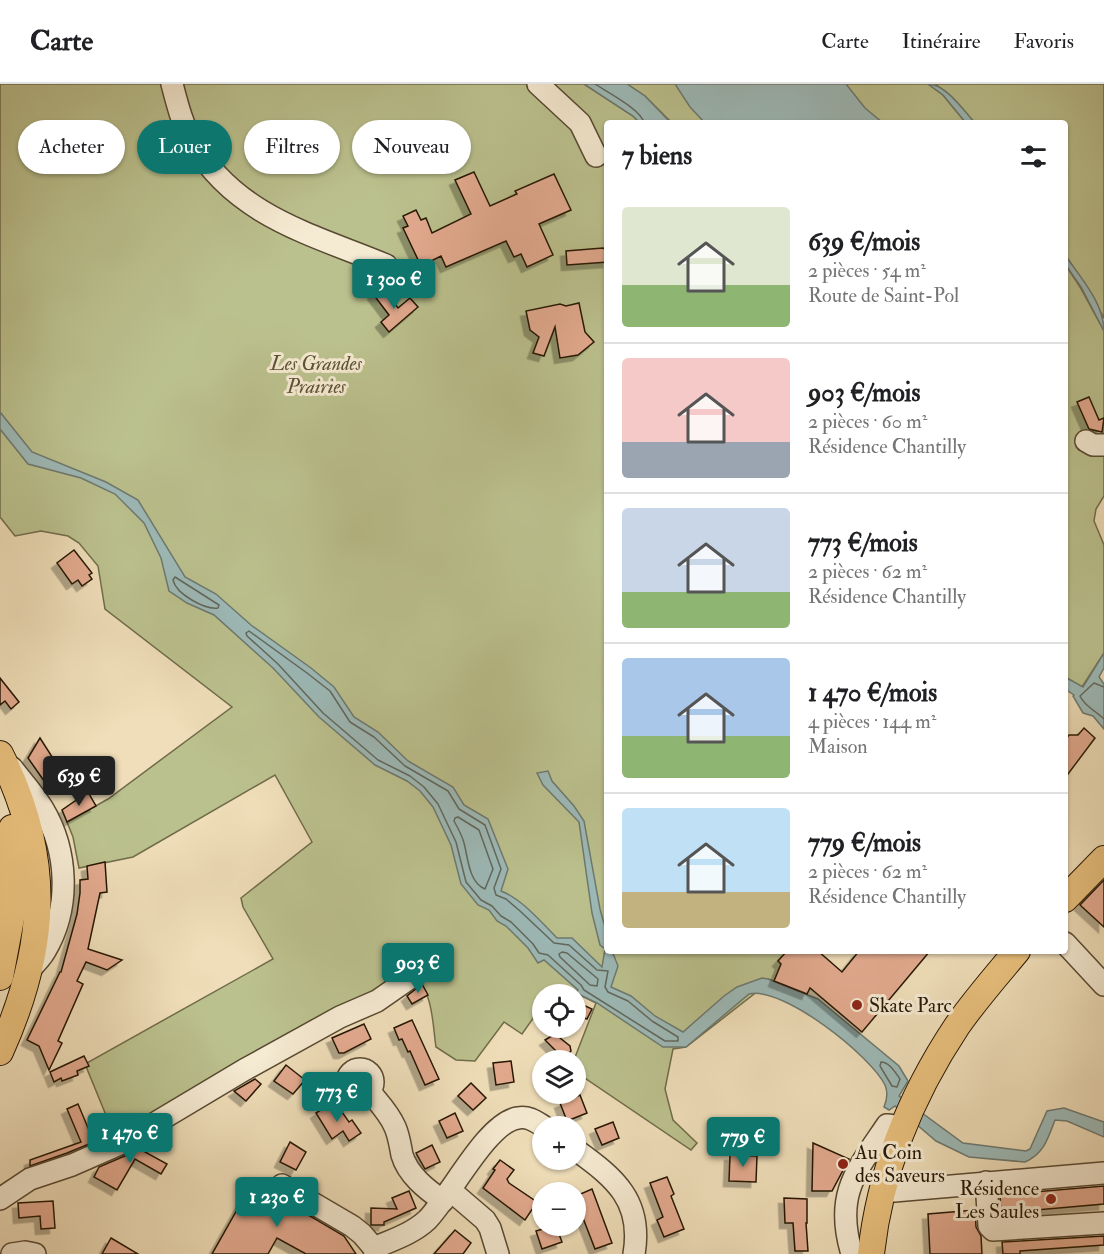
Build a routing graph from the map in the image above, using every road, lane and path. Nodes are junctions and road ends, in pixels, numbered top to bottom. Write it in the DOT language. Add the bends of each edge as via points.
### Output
graph roads {
  1 [pos="172,84"];
  2 [pos="538,84"];
  3 [pos="596,156"];
  4 [pos="386,265"];
  5 [pos="0,754"];
  6 [pos="0,789"];
  7 [pos="12,828"];
  8 [pos="1104,859"];
  9 [pos="1068,895"];
  10 [pos="1068,946"];
  11 [pos="1015,954"];
  12 [pos="413,976"];
  13 [pos="0,977"];
  14 [pos="1104,985"];
  15 [pos="0,1013"];
  16 [pos="0,1052"];
  17 [pos="370,1092"];
  18 [pos="902,1118"];
  19 [pos="532,1120"];
  20 [pos="586,1158"];
  21 [pos="1104,1173"];
  22 [pos="987,1182"];
  23 [pos="282,1185"];
  24 [pos="882,1191"];
  25 [pos="446,1196"];
  26 [pos="0,1199"];
  27 [pos="1104,1222"];
  28 [pos="374,1251"];
  29 [pos="12,1254"];
  30 [pos="35,1254"];
  31 [pos="498,1254"];
  32 [pos="634,1254"];
  33 [pos="852,1254"];
  34 [pos="871,1254"];
  1 -- 4 [label="street" via="191,140 212,171 240,198 303,232"];
  2 -- 3 [label="street" via="580,123"];
  5 -- 16 [label="main road" via="24,810 35,857 37,915 30,969"];
  6 -- 7 [label="main road"];
  7 -- 13 [label="main road" via="12,913"];
  7 -- 15 [label="main road" via="20,870 21,911 13,974"];
  8 -- 9 [label="main road"];
  10 -- 14 [label="street"];
  11 -- 18 [label="main road" via="958,1025"];
  12 -- 26 [label="street" via="377,1001 244,1070 120,1144 30,1179"];
  17 -- 25 [label="street" via="392,1119 410,1170 424,1187"];
  18 -- 24 [label="main road"];
  18 -- 33 [label="street" via="858,1168 849,1185 846,1225"];
  19 -- 25 [label="street" via="515,1118 506,1122"];
  20 -- 32 [label="street" via="612,1177 624,1193 635,1223"];
  21 -- 22 [label="street"];
  22 -- 24 [label="street"];
  22 -- 27 [label="street" via="989,1226 993,1230"];
  23 -- 28 [label="street" via="352,1226"];
  24 -- 34 [label="main road"];
  25 -- 28 [label="street" via="412,1231"];
  25 -- 31 [label="street" via="485,1220"];
  29 -- 30 [label="street"];
}
